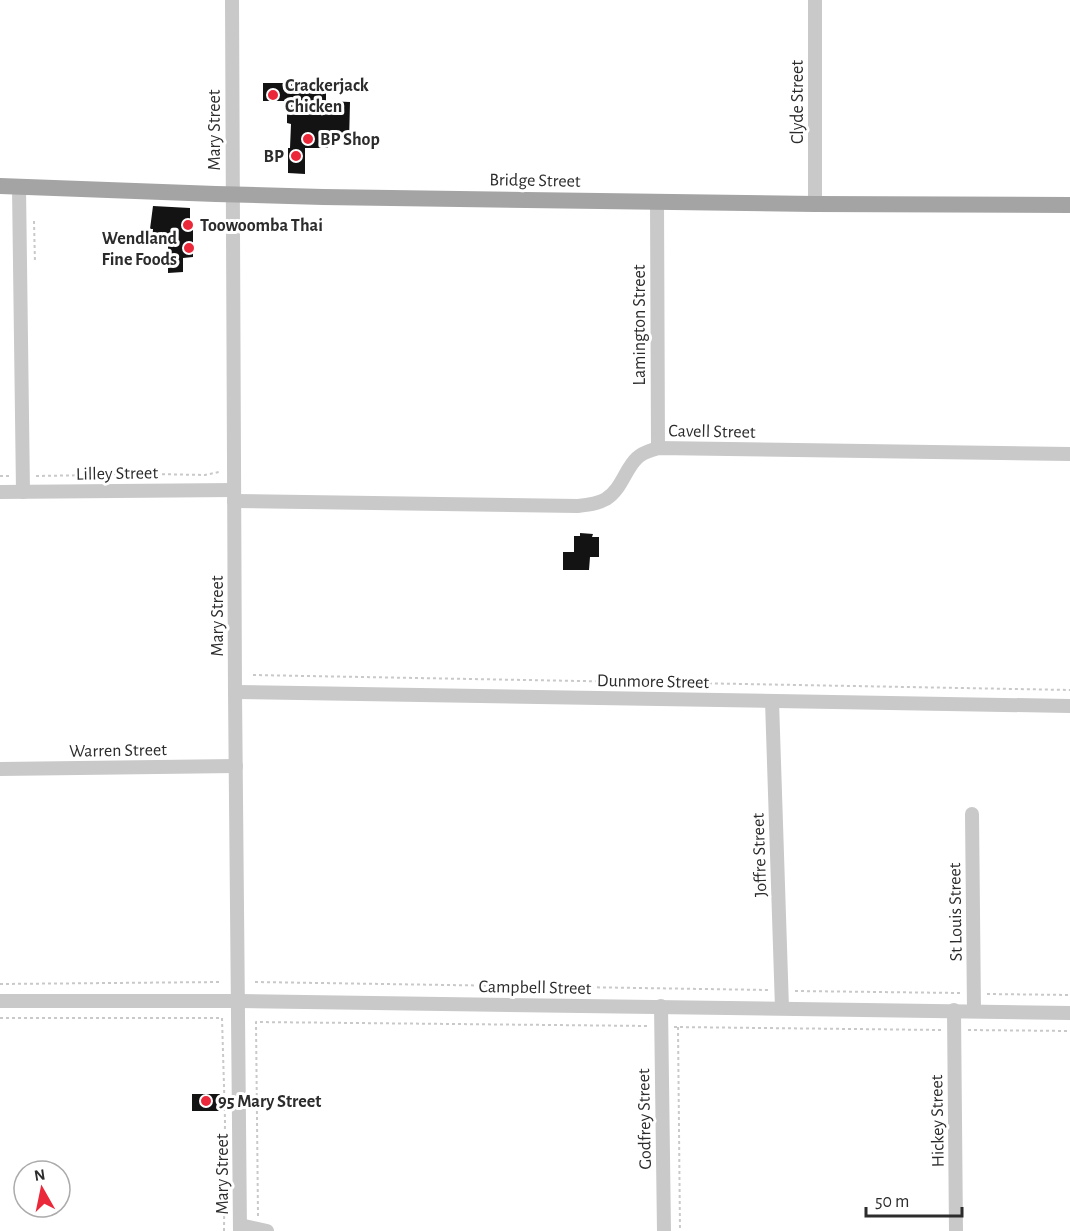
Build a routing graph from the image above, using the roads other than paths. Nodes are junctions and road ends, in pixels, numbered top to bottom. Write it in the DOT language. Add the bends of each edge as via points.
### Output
graph roads {
  1 [pos="232,0"];
  2 [pos="815,0"];
  3 [pos="0,186"];
  4 [pos="19,187"];
  5 [pos="232,195"];
  6 [pos="657,201"];
  7 [pos="815,204"];
  8 [pos="1070,205"];
  9 [pos="658,448"];
  10 [pos="1070,454"];
  11 [pos="0,492"];
  12 [pos="23,492"];
  13 [pos="234,495"];
  14 [pos="235,692"];
  15 [pos="772,701"];
  16 [pos="1070,706"];
  17 [pos="236,766"];
  18 [pos="0,769"];
  19 [pos="972,814"];
  20 [pos="0,1001"];
  21 [pos="238,1001"];
  22 [pos="661,1006"];
  23 [pos="782,1008"];
  24 [pos="954,1010"];
  25 [pos="974,1011"];
  26 [pos="1070,1012"];
  27 [pos="240,1228"];
  28 [pos="262,1230"];
  29 [pos="664,1231"];
  30 [pos="956,1231"];
  1 -- 5 [label="street, Mary Street"];
  2 -- 7 [label="street, Clyde Street"];
  3 -- 4 [label="main road, Bridge Street"];
  4 -- 5 [label="main road, Bridge Street"];
  4 -- 12 [label="street"];
  5 -- 6 [label="main road, Bridge Street"];
  5 -- 13 [label="street, Mary Street"];
  6 -- 7 [label="main road, Bridge Street"];
  6 -- 9 [label="street, Lamington Street"];
  7 -- 8 [label="main road, Bridge Street"];
  9 -- 10 [label="street, Cavell Street"];
  9 -- 13 [label="street, Cavell Street" via="636,459 606,499 579,506"];
  11 -- 12 [label="street, Lilley Street"];
  12 -- 13 [label="street, Lilley Street"];
  13 -- 14 [label="street, Mary Street"];
  14 -- 15 [label="street, Dunmore Street"];
  14 -- 17 [label="street, Mary Street"];
  15 -- 16 [label="street, Dunmore Street"];
  15 -- 23 [label="street, Joffre Street"];
  17 -- 18 [label="street, Warren Street"];
  17 -- 21 [label="street, Mary Street"];
  19 -- 25 [label="street, St Louis Street"];
  20 -- 21 [label="street, Campbell Street"];
  21 -- 22 [label="street, Campbell Street"];
  21 -- 27 [label="street, Mary Street"];
  22 -- 23 [label="street, Campbell Street"];
  22 -- 29 [label="street, Godfrey Street"];
  23 -- 24 [label="street, Campbell Street"];
  24 -- 25 [label="street, Campbell Street"];
  24 -- 30 [label="street, Hickey Street"];
  25 -- 26 [label="street, Campbell Street"];
  27 -- 28 [label="street"];
}
